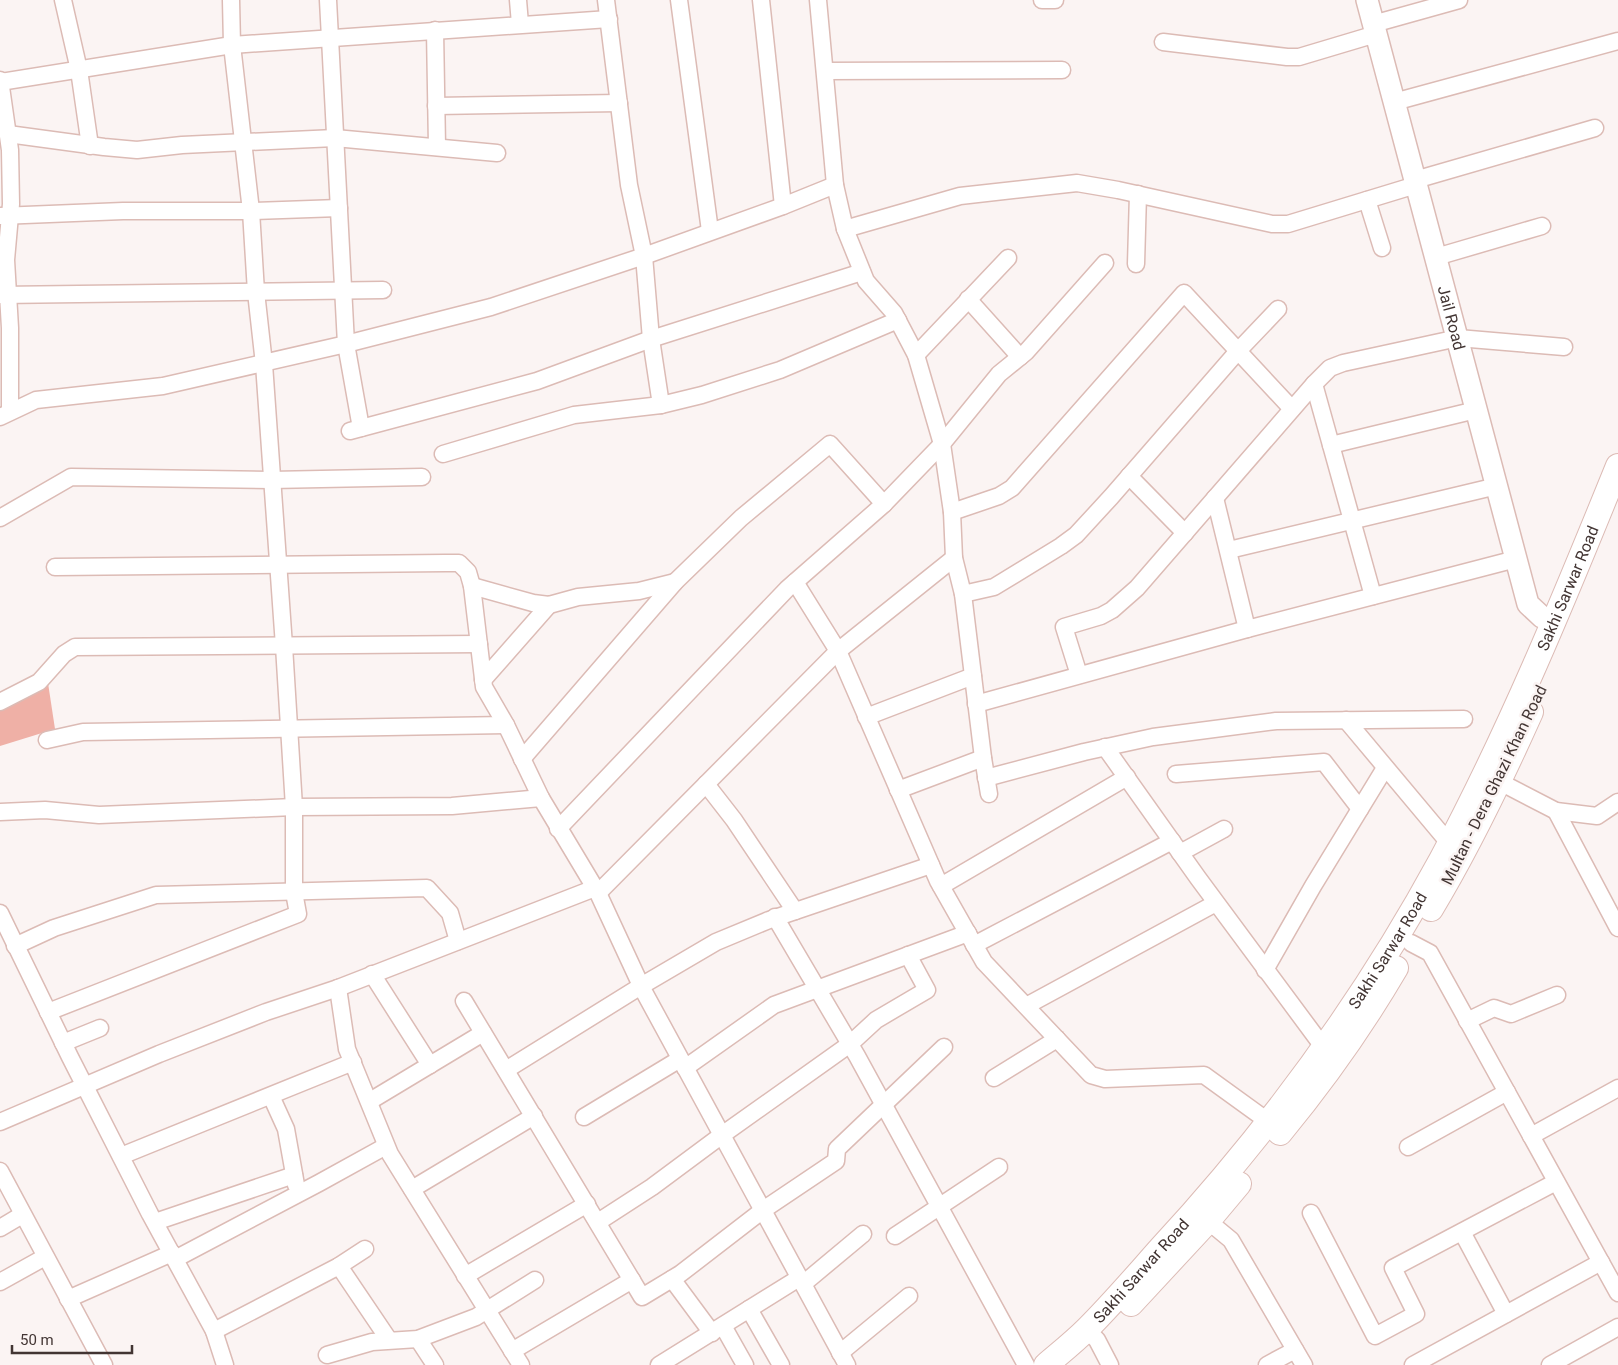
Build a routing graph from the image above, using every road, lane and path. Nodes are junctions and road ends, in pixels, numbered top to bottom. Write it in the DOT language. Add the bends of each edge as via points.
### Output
graph roads {
  1 [pos="63,0"];
  2 [pos="230,0"];
  3 [pos="328,0"];
  4 [pos="518,0"];
  5 [pos="606,0"];
  6 [pos="679,0"];
  7 [pos="761,0"];
  8 [pos="818,0"];
  9 [pos="1042,0"];
  10 [pos="1056,0"];
  11 [pos="1367,0"];
  12 [pos="1459,0"];
  13 [pos="609,19"];
  14 [pos="520,24"];
  15 [pos="1375,29"];
  16 [pos="435,30"];
  17 [pos="329,37"];
  18 [pos="1618,41"];
  19 [pos="1163,42"];
  20 [pos="232,45"];
  21 [pos="79,70"];
  22 [pos="1062,70"];
  23 [pos="824,71"];
  24 [pos="0,81"];
  25 [pos="1394,102"];
  26 [pos="619,103"];
  27 [pos="436,106"];
  28 [pos="1595,128"];
  29 [pos="8,134"];
  30 [pos="335,138"];
  31 [pos="243,142"];
  32 [pos="90,146"];
  33 [pos="437,147"];
  34 [pos="497,153"];
  35 [pos="5,176"];
  36 [pos="1416,182"];
  37 [pos="835,185"];
  38 [pos="1138,194"];
  39 [pos="1367,200"];
  40 [pos="783,206"];
  41 [pos="339,208"];
  42 [pos="252,211"];
  43 [pos="5,216"];
  44 [pos="1542,226"];
  45 [pos="845,228"];
  46 [pos="710,231"];
  47 [pos="1382,248"];
  48 [pos="644,256"];
  49 [pos="1436,257"];
  50 [pos="1008,258"];
  51 [pos="1105,264"];
  52 [pos="1136,264"];
  53 [pos="862,272"];
  54 [pos="344,290"];
  55 [pos="383,290"];
  56 [pos="256,292"];
  57 [pos="4,294"];
  58 [pos="968,300"];
  59 [pos="1278,309"];
  60 [pos="898,320"];
  61 [pos="1458,338"];
  62 [pos="651,339"];
  63 [pos="346,344"];
  64 [pos="1564,347"];
  65 [pos="1238,351"];
  66 [pos="916,355"];
  67 [pos="1020,358"];
  68 [pos="264,364"];
  69 [pos="5,378"];
  70 [pos="1314,384"];
  71 [pos="661,405"];
  72 [pos="1292,410"];
  73 [pos="1476,410"];
  74 [pos="5,414"];
  75 [pos="942,444"];
  76 [pos="1331,445"];
  77 [pos="443,454"];
  78 [pos="1618,466"];
  79 [pos="1129,476"];
  80 [pos="422,477"];
  81 [pos="271,480"];
  82 [pos="1497,486"];
  83 [pos="1215,498"];
  84 [pos="884,504"];
  85 [pos="1618,508"];
  86 [pos="952,512"];
  87 [pos="0,518"];
  88 [pos="1353,521"];
  89 [pos="1185,533"];
  90 [pos="1229,550"];
  91 [pos="954,558"];
  92 [pos="1516,559"];
  93 [pos="278,564"];
  94 [pos="56,567"];
  95 [pos="675,582"];
  96 [pos="795,582"];
  97 [pos="472,586"];
  98 [pos="963,594"];
  99 [pos="1373,596"];
  100 [pos="549,605"];
  101 [pos="1554,622"];
  102 [pos="1247,629"];
  103 [pos="479,644"];
  104 [pos="284,646"];
  105 [pos="838,651"];
  106 [pos="1079,675"];
  107 [pos="973,676"];
  108 [pos="483,680"];
  109 [pos="0,702"];
  110 [pos="976,704"];
  111 [pos="866,717"];
  112 [pos="1464,719"];
  113 [pos="1346,720"];
  114 [pos="506,725"];
  115 [pos="288,728"];
  116 [pos="47,740"];
  117 [pos="1105,747"];
  118 [pos="522,758"];
  119 [pos="983,758"];
  120 [pos="1385,768"];
  121 [pos="1176,774"];
  122 [pos="1127,777"];
  123 [pos="986,778"];
  124 [pos="1500,782"];
  125 [pos="706,784"];
  126 [pos="898,790"];
  127 [pos="989,794"];
  128 [pos="541,798"];
  129 [pos="1618,802"];
  130 [pos="294,807"];
  131 [pos="1360,808"];
  132 [pos="1556,811"];
  133 [pos="0,812"];
  134 [pos="558,829"];
  135 [pos="1224,829"];
  136 [pos="1449,843"];
  137 [pos="1176,847"];
  138 [pos="931,865"];
  139 [pos="940,886"];
  140 [pos="597,891"];
  141 [pos="294,892"];
  142 [pos="1216,903"];
  143 [pos="795,911"];
  144 [pos="0,913"];
  145 [pos="776,917"];
  146 [pos="1617,922"];
  147 [pos="971,939"];
  148 [pos="458,941"];
  149 [pos="1411,943"];
  150 [pos="15,946"];
  151 [pos="908,955"];
  152 [pos="1266,970"];
  153 [pos="372,974"];
  154 [pos="641,986"];
  155 [pos="338,988"];
  156 [pos="817,988"];
  157 [pos="1557,995"];
  158 [pos="464,1001"];
  159 [pos="1364,1005"];
  160 [pos="1026,1006"];
  161 [pos="48,1012"];
  162 [pos="1468,1022"];
  163 [pos="100,1028"];
  164 [pos="483,1032"];
  165 [pos="1057,1039"];
  166 [pos="63,1043"];
  167 [pos="850,1044"];
  168 [pos="944,1047"];
  169 [pos="1324,1048"];
  170 [pos="353,1062"];
  171 [pos="683,1063"];
  172 [pos="430,1065"];
  173 [pos="506,1070"];
  174 [pos="994,1078"];
  175 [pos="84,1084"];
  176 [pos="1618,1088"];
  177 [pos="1507,1092"];
  178 [pos="271,1096"];
  179 [pos="370,1102"];
  180 [pos="884,1104"];
  181 [pos="534,1116"];
  182 [pos="584,1117"];
  183 [pos="0,1122"];
  184 [pos="1269,1122"];
  185 [pos="722,1135"];
  186 [pos="1531,1136"];
  187 [pos="386,1146"];
  188 [pos="1408,1147"];
  189 [pos="121,1156"];
  190 [pos="999,1167"];
  191 [pos="0,1171"];
  192 [pos="294,1175"];
  193 [pos="1556,1182"];
  194 [pos="412,1189"];
  195 [pos="298,1194"];
  196 [pos="587,1204"];
  197 [pos="940,1206"];
  198 [pos="763,1210"];
  199 [pos="1311,1213"];
  200 [pos="22,1215"];
  201 [pos="1208,1221"];
  202 [pos="155,1222"];
  203 [pos="598,1222"];
  204 [pos="0,1228"];
  205 [pos="1462,1232"];
  206 [pos="863,1234"];
  207 [pos="896,1236"];
  208 [pos="365,1249"];
  209 [pos="173,1256"];
  210 [pos="45,1257"];
  211 [pos="1601,1262"];
  212 [pos="339,1266"];
  213 [pos="465,1276"];
  214 [pos="672,1279"];
  215 [pos="535,1280"];
  216 [pos="632,1280"];
  217 [pos="801,1281"];
  218 [pos="0,1282"];
  219 [pos="1618,1292"];
  220 [pos="909,1296"];
  221 [pos="68,1299"];
  222 [pos="486,1310"];
  223 [pos="749,1310"];
  224 [pos="1506,1314"];
  225 [pos="1618,1327"];
  226 [pos="717,1329"];
  227 [pos="214,1331"];
  228 [pos="1092,1335"];
  229 [pos="418,1339"];
  230 [pos="389,1340"];
  231 [pos="1295,1350"];
  232 [pos="512,1351"];
  233 [pos="327,1355"];
  234 [pos="843,1359"];
  235 [pos="679,1360"];
  236 [pos="775,1363"];
  237 [pos="101,1364"];
  238 [pos="224,1365"];
  239 [pos="435,1365"];
  240 [pos="521,1365"];
  241 [pos="658,1365"];
  242 [pos="745,1365"];
  243 [pos="1026,1365"];
  244 [pos="1046,1365"];
  245 [pos="1070,1365"];
  246 [pos="1110,1365"];
  247 [pos="1266,1365"];
  248 [pos="1304,1365"];
  249 [pos="1414,1365"];
  250 [pos="1550,1365"];
  1 -- 21 [label="street"];
  2 -- 20 [label="street"];
  3 -- 17 [label="street"];
  4 -- 14 [label="street"];
  5 -- 13 [label="street"];
  6 -- 46 [label="street"];
  7 -- 40 [label="street"];
  8 -- 23 [label="street"];
  9 -- 10 [label="street"];
  11 -- 15 [label="main road, Jail Road"];
  12 -- 15 [label="street"];
  13 -- 14 [label="street"];
  13 -- 26 [label="street"];
  14 -- 16 [label="street"];
  15 -- 19 [label="street" via="1299,57"];
  15 -- 25 [label="main road, Jail Road"];
  16 -- 17 [label="street"];
  16 -- 27 [label="street"];
  17 -- 20 [label="street"];
  17 -- 30 [label="street"];
  18 -- 25 [label="street"];
  20 -- 21 [label="street"];
  20 -- 31 [label="street"];
  21 -- 24 [label="street"];
  21 -- 32 [label="street"];
  22 -- 23 [label="street"];
  23 -- 37 [label="street"];
  24 -- 29 [label="street"];
  25 -- 36 [label="main road, Jail Road"];
  26 -- 27 [label="street"];
  26 -- 48 [label="street" via="629,185"];
  27 -- 33 [label="street"];
  28 -- 36 [label="street"];
  29 -- 32 [label="street"];
  29 -- 35 [label="street" via="10,150"];
  30 -- 31 [label="street"];
  30 -- 33 [label="street"];
  30 -- 41 [label="street"];
  31 -- 32 [label="street" via="137,150"];
  31 -- 42 [label="street"];
  33 -- 34 [label="street"];
  35 -- 43 [label="street"];
  36 -- 39 [label="street"];
  36 -- 49 [label="main road, Jail Road"];
  37 -- 40 [label="street"];
  37 -- 45 [label="street"];
  38 -- 39 [label="street" via="1272,224 1288,224"];
  38 -- 45 [label="street" via="1077,183 960,196"];
  38 -- 52 [label="street"];
  39 -- 47 [label="street"];
  40 -- 46 [label="street"];
  41 -- 42 [label="street"];
  41 -- 54 [label="street"];
  42 -- 43 [label="street" via="123,211"];
  42 -- 56 [label="street"];
  43 -- 57 [label="street"];
  44 -- 49 [label="street"];
  45 -- 53 [label="street"];
  46 -- 48 [label="street"];
  48 -- 62 [label="street"];
  48 -- 63 [label="street" via="491,307"];
  49 -- 61 [label="main road, Jail Road"];
  50 -- 58 [label="street"];
  51 -- 67 [label="street"];
  53 -- 60 [label="street"];
  53 -- 62 [label="street"];
  54 -- 55 [label="street"];
  54 -- 56 [label="street"];
  54 -- 63 [label="street"];
  56 -- 57 [label="street"];
  56 -- 68 [label="street"];
  57 -- 69 [label="street"];
  58 -- 66 [label="street"];
  58 -- 67 [label="street"];
  59 -- 65 [label="street"];
  60 -- 66 [label="street"];
  60 -- 71 [label="street" via="780,370"];
  61 -- 64 [label="street"];
  61 -- 70 [label="street" via="1330,368"];
  61 -- 73 [label="main road, Jail Road"];
  62 -- 63 [label="street" via="536,381 356,429"];
  62 -- 71 [label="street"];
  63 -- 68 [label="street"];
  65 -- 72 [label="street"];
  65 -- 79 [label="street"];
  65 -- 86 [label="street" via="1184,293 1012,488 999,496"];
  66 -- 75 [label="street"];
  67 -- 75 [label="street" via="1000,374"];
  68 -- 74 [label="street" via="163,386 36,400"];
  68 -- 81 [label="street"];
  69 -- 74 [label="street"];
  70 -- 72 [label="street"];
  70 -- 76 [label="street"];
  71 -- 77 [label="street" via="574,415"];
  72 -- 83 [label="street"];
  73 -- 76 [label="street"];
  73 -- 82 [label="main road, Jail Road"];
  75 -- 84 [label="street"];
  75 -- 86 [label="street"];
  76 -- 88 [label="street"];
  78 -- 101 [label="highway, Sakhi Sarwar Road"];
  79 -- 89 [label="street"];
  79 -- 98 [label="street" via="1076,535 1061,546 994,587"];
  80 -- 81 [label="street"];
  81 -- 87 [label="street" via="71,477"];
  81 -- 93 [label="street"];
  82 -- 88 [label="street"];
  82 -- 92 [label="main road, Jail Road"];
  83 -- 89 [label="street"];
  83 -- 90 [label="street"];
  84 -- 95 [label="street" via="830,444 741,518"];
  84 -- 96 [label="street"];
  85 -- 124 [label="highway, Multan - Dera Ghazi Khan Road" via="1570,627"];
  86 -- 91 [label="street"];
  88 -- 90 [label="street"];
  88 -- 99 [label="street"];
  89 -- 106 [label="street" via="1137,588 1112,610 1064,627"];
  90 -- 102 [label="street"];
  91 -- 98 [label="street"];
  91 -- 105 [label="street"];
  92 -- 99 [label="street"];
  92 -- 101 [label="main road, Jail Road" via="1528,604 1542,617"];
  93 -- 94 [label="street"];
  93 -- 97 [label="street" via="459,564 468,572"];
  93 -- 104 [label="street"];
  95 -- 100 [label="street" via="639,591 578,597"];
  95 -- 118 [label="street"];
  96 -- 105 [label="street"];
  96 -- 134 [label="street"];
  97 -- 100 [label="street"];
  97 -- 103 [label="street"];
  98 -- 107 [label="street"];
  99 -- 102 [label="street"];
  100 -- 108 [label="street"];
  101 -- 136 [label="highway, Sakhi Sarwar Road" via="1485,774"];
  102 -- 106 [label="street"];
  103 -- 104 [label="street"];
  103 -- 108 [label="street"];
  104 -- 109 [label="street" via="75,647 64,654 39,682"];
  104 -- 115 [label="street"];
  105 -- 111 [label="street"];
  105 -- 125 [label="street"];
  106 -- 110 [label="street"];
  107 -- 110 [label="street"];
  107 -- 111 [label="street"];
  108 -- 114 [label="street"];
  110 -- 119 [label="street"];
  111 -- 126 [label="street"];
  112 -- 113 [label="street"];
  113 -- 117 [label="street" via="1276,721 1153,737"];
  113 -- 120 [label="street"];
  114 -- 115 [label="street"];
  114 -- 118 [label="street"];
  115 -- 116 [label="street" via="83,732"];
  115 -- 130 [label="street"];
  117 -- 122 [label="street"];
  117 -- 123 [label="street"];
  118 -- 128 [label="street"];
  119 -- 123 [label="street"];
  119 -- 126 [label="street"];
  120 -- 131 [label="street"];
  120 -- 136 [label="street"];
  121 -- 131 [label="street" via="1324,762"];
  122 -- 137 [label="street"];
  122 -- 139 [label="street"];
  123 -- 127 [label="street"];
  124 -- 132 [label="street"];
  124 -- 149 [label="highway, Multan - Dera Ghazi Khan Road" via="1458,864"];
  125 -- 140 [label="street"];
  125 -- 143 [label="street"];
  126 -- 138 [label="street"];
  128 -- 130 [label="street" via="452,806"];
  128 -- 134 [label="street"];
  129 -- 132 [label="street" via="1597,816"];
  130 -- 133 [label="street" via="99,815 45,810"];
  130 -- 141 [label="street"];
  131 -- 152 [label="street"];
  132 -- 146 [label="street"];
  134 -- 140 [label="street"];
  135 -- 137 [label="street"];
  136 -- 159 [label="highway, Sakhi Sarwar Road"];
  137 -- 142 [label="street"];
  137 -- 147 [label="street"];
  138 -- 139 [label="street"];
  138 -- 143 [label="street"];
  139 -- 147 [label="street"];
  140 -- 148 [label="street"];
  140 -- 154 [label="street"];
  141 -- 148 [label="street" via="427,888 450,913"];
  141 -- 150 [label="street" via="156,895 54,928"];
  141 -- 161 [label="street" via="298,914"];
  142 -- 152 [label="street"];
  142 -- 160 [label="street"];
  143 -- 145 [label="street"];
  144 -- 150 [label="street"];
  145 -- 154 [label="street" via="716,942"];
  145 -- 156 [label="street"];
  147 -- 151 [label="street"];
  147 -- 160 [label="street" via="984,962"];
  148 -- 153 [label="street"];
  149 -- 159 [label="highway, Multan - Dera Ghazi Khan Road"];
  149 -- 162 [label="street" via="1430,953"];
  150 -- 161 [label="street"];
  151 -- 156 [label="street"];
  151 -- 167 [label="street" via="927,990 876,1020"];
  152 -- 169 [label="street"];
  153 -- 155 [label="street"];
  153 -- 172 [label="street"];
  154 -- 171 [label="street"];
  154 -- 173 [label="street"];
  155 -- 170 [label="street"];
  155 -- 175 [label="street"];
  156 -- 167 [label="street"];
  156 -- 171 [label="street" via="774,1005"];
  157 -- 162 [label="street" via="1511,1014 1494,1008"];
  158 -- 164 [label="street"];
  159 -- 169 [label="highway, Sakhi Sarwar Road"];
  159 -- 201 [label="highway, Multan - Dera Ghazi Khan Road" via="1307,1101"];
  160 -- 165 [label="street"];
  161 -- 166 [label="street"];
  162 -- 177 [label="street"];
  163 -- 166 [label="street"];
  164 -- 172 [label="street"];
  164 -- 173 [label="street"];
  165 -- 174 [label="street"];
  165 -- 184 [label="street" via="1091,1075 1105,1079 1204,1075"];
  166 -- 175 [label="street"];
  167 -- 180 [label="street"];
  167 -- 185 [label="street"];
  168 -- 180 [label="street"];
  169 -- 184 [label="highway, Sakhi Sarwar Road"];
  170 -- 178 [label="street"];
  170 -- 179 [label="street"];
  171 -- 182 [label="street"];
  171 -- 185 [label="street"];
  172 -- 179 [label="street"];
  173 -- 181 [label="street"];
  175 -- 183 [label="street"];
  175 -- 189 [label="street"];
  176 -- 186 [label="street"];
  177 -- 186 [label="street"];
  177 -- 188 [label="street"];
  178 -- 189 [label="street"];
  178 -- 192 [label="street" via="286,1129"];
  179 -- 187 [label="street"];
  180 -- 197 [label="street"];
  180 -- 198 [label="street" via="837,1149 836,1161"];
  181 -- 194 [label="street"];
  181 -- 196 [label="street"];
  184 -- 228 [label="highway, Sakhi Sarwar Road"];
  185 -- 198 [label="street"];
  185 -- 203 [label="street"];
  186 -- 193 [label="street"];
  187 -- 194 [label="street"];
  187 -- 195 [label="street"];
  189 -- 202 [label="street"];
  190 -- 197 [label="street"];
  191 -- 200 [label="street"];
  192 -- 195 [label="street"];
  192 -- 202 [label="street"];
  193 -- 205 [label="street"];
  193 -- 211 [label="street"];
  194 -- 213 [label="street"];
  195 -- 209 [label="street"];
  196 -- 203 [label="street"];
  196 -- 213 [label="street"];
  197 -- 207 [label="street"];
  197 -- 243 [label="street"];
  198 -- 214 [label="street"];
  198 -- 217 [label="street"];
  199 -- 205 [label="street" via="1375,1336 1416,1314 1393,1268"];
  200 -- 204 [label="street"];
  200 -- 210 [label="street"];
  201 -- 228 [label="highway, Multan - Dera Ghazi Khan Road"];
  201 -- 231 [label="street" via="1231,1240"];
  202 -- 209 [label="street"];
  203 -- 216 [label="street"];
  205 -- 224 [label="street"];
  206 -- 217 [label="street"];
  208 -- 212 [label="street"];
  209 -- 221 [label="street"];
  209 -- 227 [label="street"];
  210 -- 218 [label="street"];
  210 -- 221 [label="street"];
  211 -- 219 [label="street"];
  211 -- 224 [label="street"];
  212 -- 227 [label="street"];
  212 -- 230 [label="street"];
  213 -- 222 [label="street"];
  214 -- 216 [label="street" via="642,1297"];
  214 -- 226 [label="street"];
  215 -- 222 [label="street"];
  216 -- 232 [label="street"];
  217 -- 223 [label="street"];
  217 -- 234 [label="street"];
  220 -- 234 [label="street"];
  221 -- 237 [label="street"];
  222 -- 229 [label="street" via="476,1317"];
  222 -- 232 [label="street"];
  223 -- 226 [label="street"];
  223 -- 236 [label="street"];
  224 -- 249 [label="street"];
  225 -- 250 [label="street"];
  226 -- 235 [label="street"];
  226 -- 242 [label="street"];
  227 -- 238 [label="street"];
  228 -- 244 [label="highway, Sakhi Sarwar Road"];
  228 -- 245 [label="highway, Multan - Dera Ghazi Khan Road"];
  228 -- 246 [label="street"];
  229 -- 230 [label="street"];
  229 -- 239 [label="street"];
  230 -- 233 [label="street"];
  231 -- 247 [label="street"];
  231 -- 248 [label="street"];
  232 -- 240 [label="street"];
  235 -- 241 [label="street"];
}
